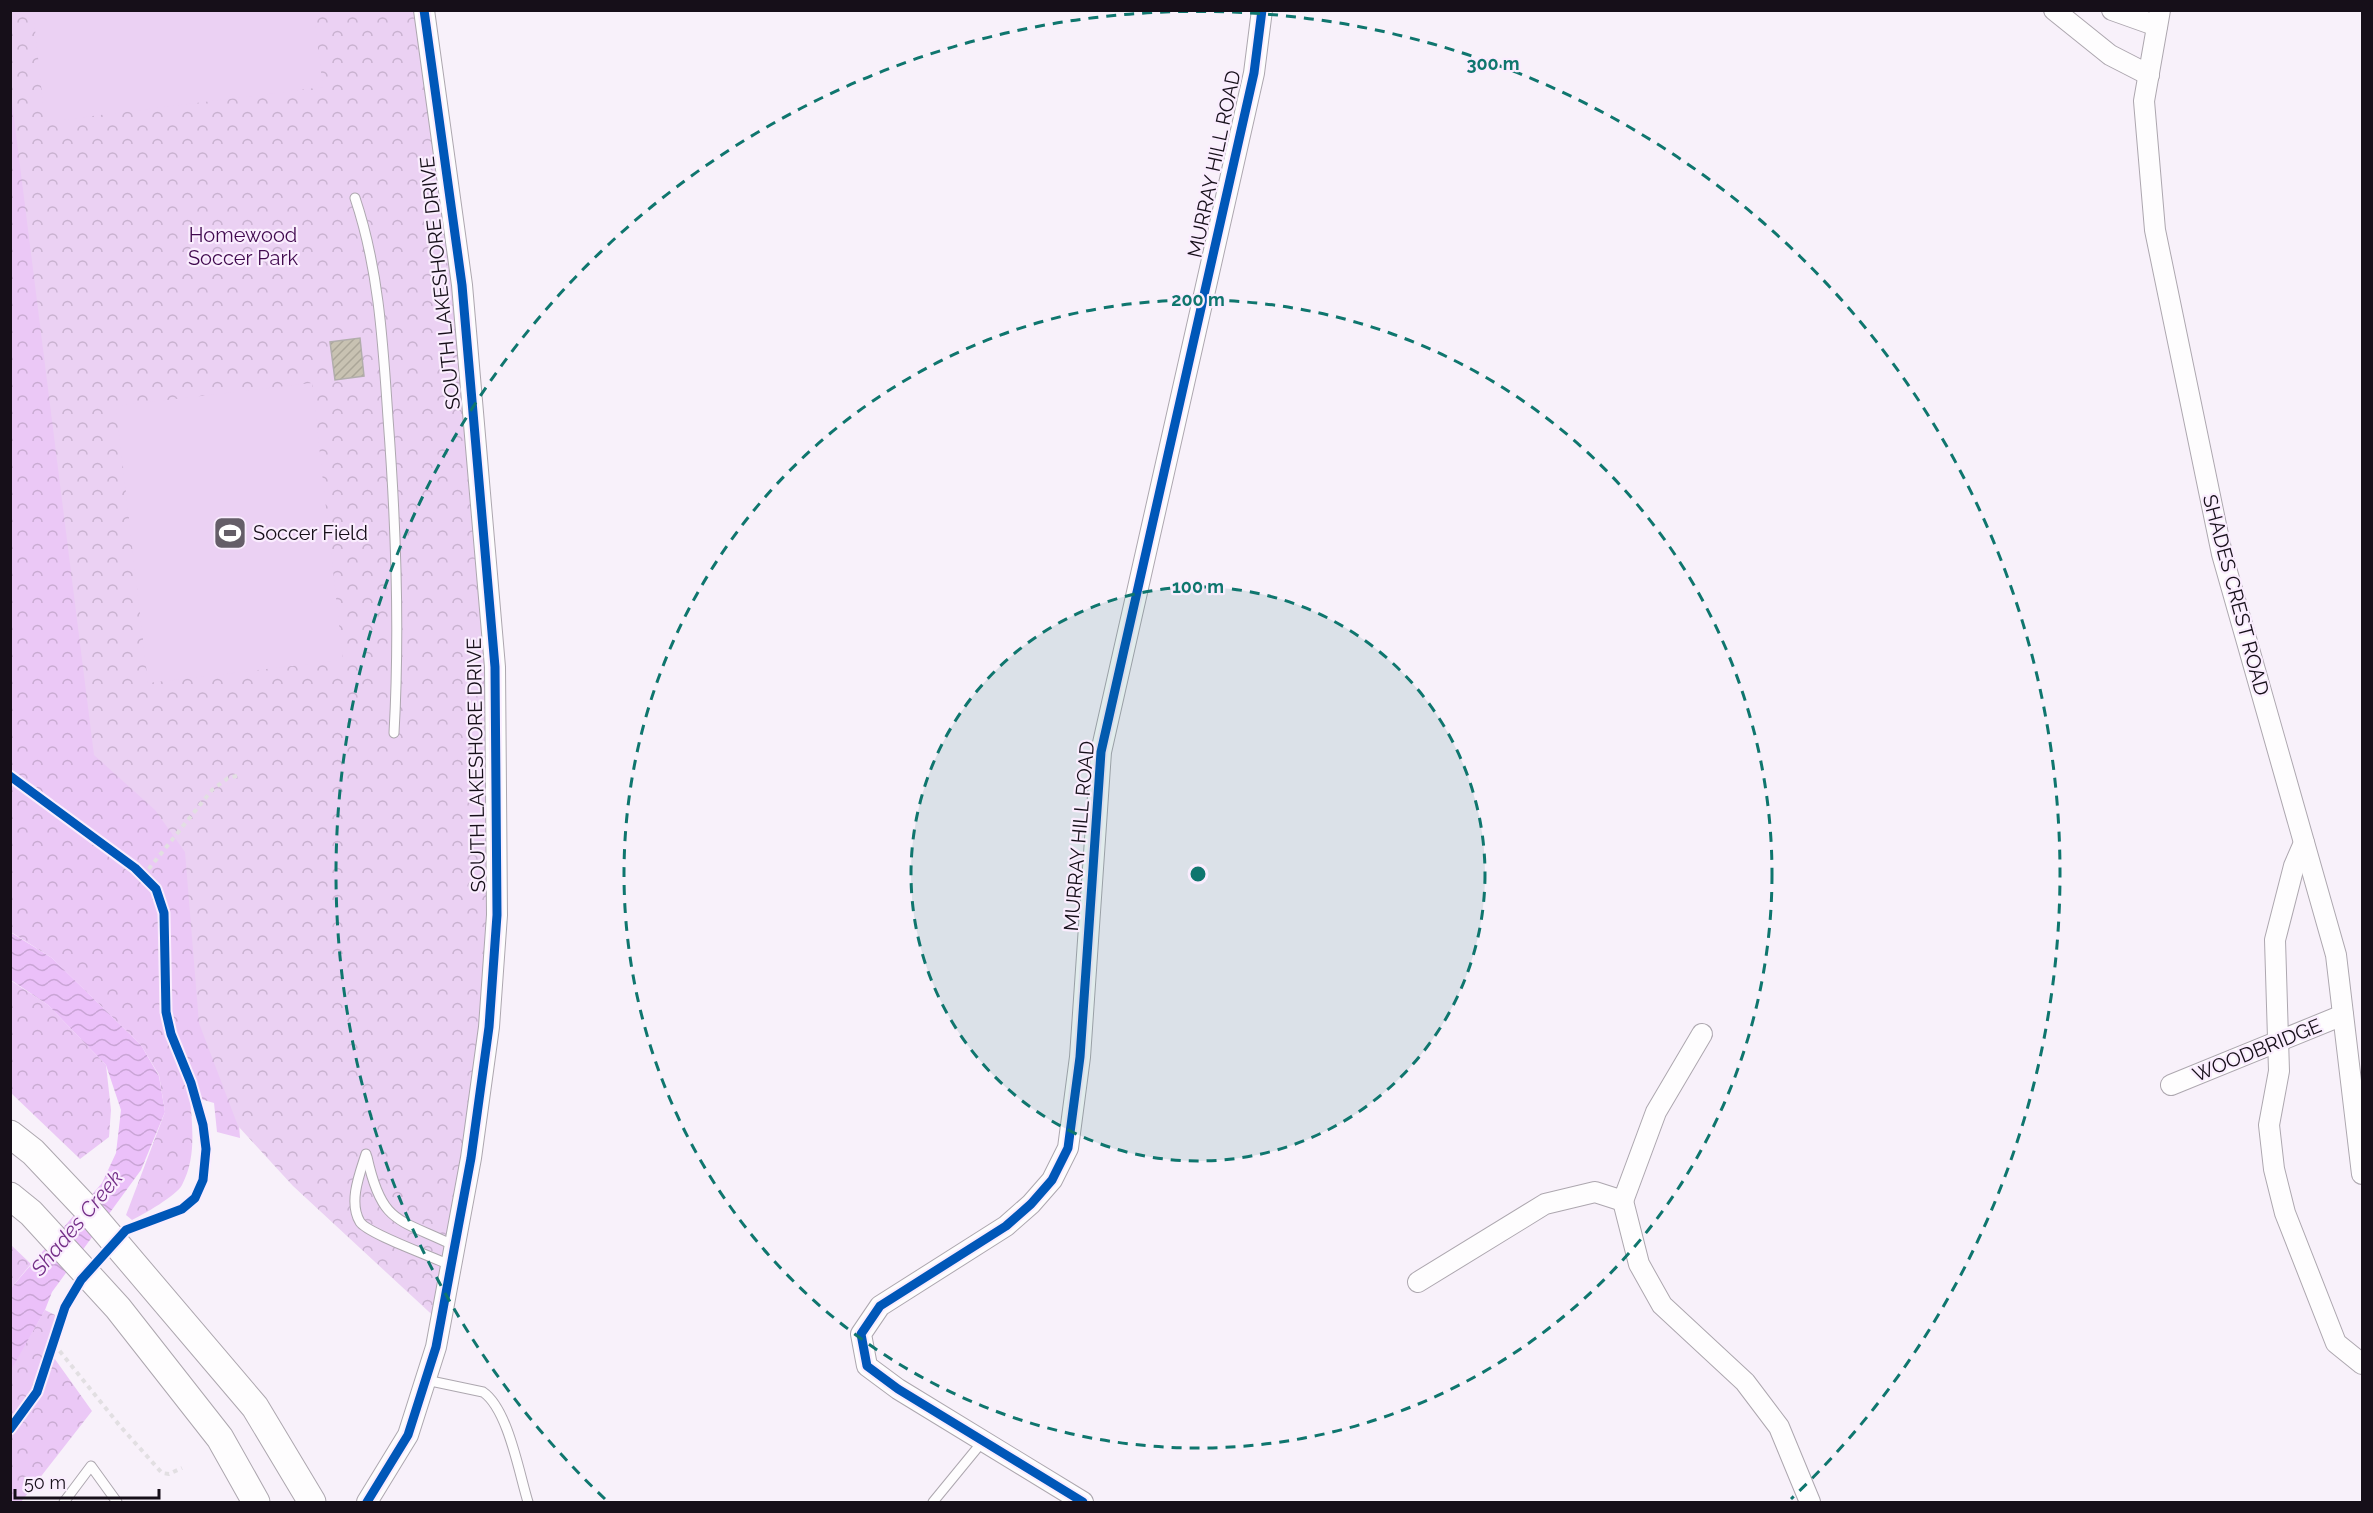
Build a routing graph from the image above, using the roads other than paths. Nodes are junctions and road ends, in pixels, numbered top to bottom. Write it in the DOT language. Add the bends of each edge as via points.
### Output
graph roads {
  1 [pos="424,10"];
  2 [pos="1262,10"];
  3 [pos="2054,10"];
  4 [pos="2112,10"];
  5 [pos="2159,18"];
  6 [pos="2149,75"];
  7 [pos="355,198"];
  8 [pos="394,733"];
  9 [pos="2304,843"];
  10 [pos="2343,1015"];
  11 [pos="1702,1034"];
  12 [pos="2278,1041"];
  13 [pos="2171,1085"];
  14 [pos="10,1134"];
  15 [pos="2362,1165"];
  16 [pos="10,1196"];
  17 [pos="1623,1201"];
  18 [pos="455,1246"];
  19 [pos="452,1266"];
  20 [pos="1418,1282"];
  21 [pos="2362,1364"];
  22 [pos="426,1380"];
  23 [pos="983,1441"];
  24 [pos="64,1503"];
  25 [pos="117,1503"];
  26 [pos="256,1503"];
  27 [pos="312,1503"];
  28 [pos="367,1503"];
  29 [pos="528,1503"];
  30 [pos="933,1503"];
  31 [pos="1083,1503"];
  32 [pos="1810,1503"];
  1 -- 18 [label="street, SOUTH LAKESHORE DRIVE" via="462,285 495,667 496,915 490,1017"];
  2 -- 23 [label="street, MURRAY HILL ROAD" via="1254,73 1101,752 1080,1057 1068,1148 1052,1180 1031,1204 1006,1226 880,1306 861,1334 867,1366"];
  3 -- 6 [label="street" via="2110,55"];
  4 -- 5 [label="street"];
  5 -- 6 [label="street, SHADES CREST ROAD"];
  6 -- 9 [label="street, SHADES CREST ROAD" via="2144,101 2155,230 2222,554"];
  7 -- 8 [label="lane" via="367,233 383,341 397,607"];
  9 -- 10 [label="street, SHADES CREST ROAD" via="2336,955"];
  9 -- 12 [label="street" via="2275,940"];
  10 -- 12 [label="street, WOODBRIDGE"];
  10 -- 15 [label="street, SHADES CREST ROAD"];
  11 -- 17 [label="street" via="1656,1112"];
  12 -- 13 [label="street, WOODBRIDGE"];
  12 -- 21 [label="street" via="2279,1071 2269,1125 2285,1214 2336,1343"];
  14 -- 27 [label="main road" via="53,1173 142,1271 255,1407"];
  16 -- 26 [label="main road" via="39,1221 118,1308 220,1438"];
  17 -- 20 [label="street" via="1595,1192 1545,1204"];
  17 -- 32 [label="street" via="1639,1264 1662,1305 1744,1382 1779,1427"];
  18 -- 19 [label="street, SOUTH LAKESHORE DRIVE"];
  18 -- 19 [label="lane" via="387,1210 378,1196 366,1154 357,1183 360,1222 376,1233"];
  19 -- 22 [label="street, SOUTH LAKESHORE DRIVE"];
  22 -- 28 [label="street, SOUTH LAKESHORE DRIVE" via="408,1435"];
  22 -- 29 [label="lane" via="490,1396 504,1422"];
  23 -- 30 [label="lane"];
  23 -- 31 [label="street, MURRAY HILL ROAD"];
  24 -- 25 [label="lane" via="91,1466"];
}
